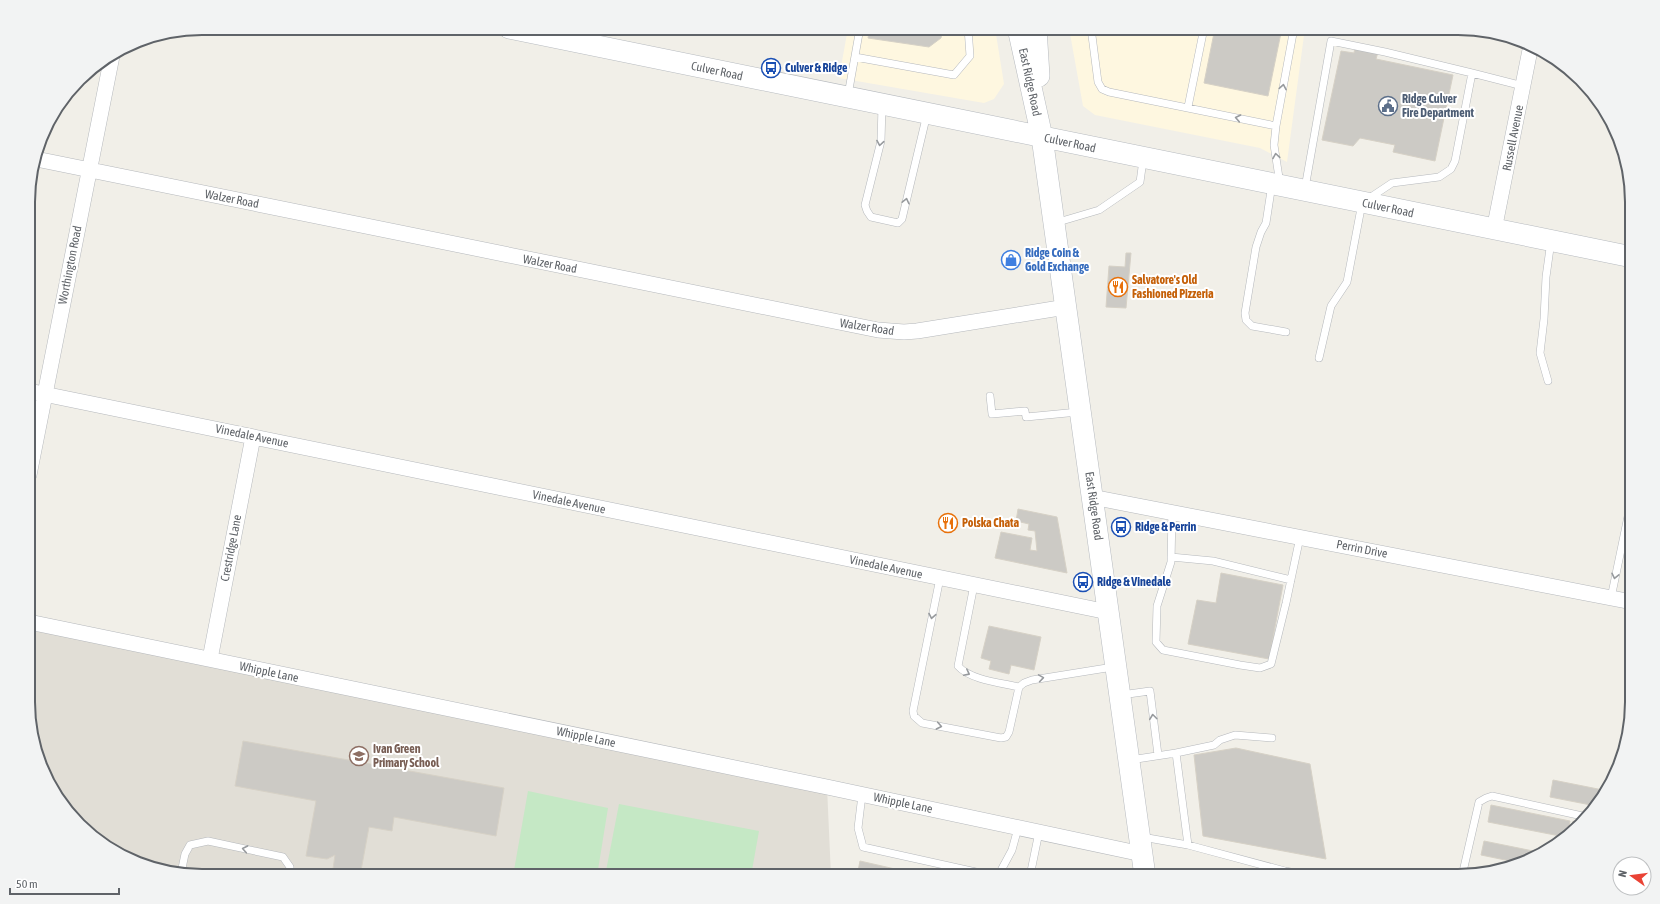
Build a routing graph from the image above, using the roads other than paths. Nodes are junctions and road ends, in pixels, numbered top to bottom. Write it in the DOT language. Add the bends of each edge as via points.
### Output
graph roads {
  1 [pos="543,35"];
  2 [pos="859,35"];
  3 [pos="968,35"];
  4 [pos="1020,35"];
  5 [pos="1036,35"];
  6 [pos="1092,35"];
  7 [pos="1203,35"];
  8 [pos="1293,35"];
  9 [pos="1530,51"];
  10 [pos="855,57"];
  11 [pos="111,62"];
  12 [pos="1472,73"];
  13 [pos="1523,86"];
  14 [pos="847,97"];
  15 [pos="882,104"];
  16 [pos="1188,108"];
  17 [pos="927,113"];
  18 [pos="1276,126"];
  19 [pos="1042,137"];
  20 [pos="1143,158"];
  21 [pos="41,160"];
  22 [pos="89,170"];
  23 [pos="1276,185"];
  24 [pos="1305,191"];
  25 [pos="1362,203"];
  26 [pos="1054,224"];
  27 [pos="1494,230"];
  28 [pos="1551,241"];
  29 [pos="1625,256"];
  30 [pos="1066,307"];
  31 [pos="1286,332"];
  32 [pos="1319,358"];
  33 [pos="1548,381"];
  34 [pos="35,391"];
  35 [pos="45,394"];
  36 [pos="990,396"];
  37 [pos="1080,411"];
  38 [pos="253,437"];
  39 [pos="35,448"];
  40 [pos="1092,497"];
  41 [pos="1172,512"];
  42 [pos="1625,531"];
  43 [pos="1300,537"];
  44 [pos="1171,557"];
  45 [pos="940,578"];
  46 [pos="1291,580"];
  47 [pos="974,585"];
  48 [pos="1611,598"];
  49 [pos="1625,601"];
  50 [pos="1108,612"];
  51 [pos="35,623"];
  52 [pos="210,659"];
  53 [pos="1116,666"];
  54 [pos="1019,687"];
  55 [pos="1120,695"];
  56 [pos="1272,738"];
  57 [pos="1176,753"];
  58 [pos="1158,756"];
  59 [pos="1129,760"];
  60 [pos="862,795"];
  61 [pos="1580,816"];
  62 [pos="1018,828"];
  63 [pos="1039,832"];
  64 [pos="1188,845"];
  65 [pos="1141,846"];
  66 [pos="181,868"];
  67 [pos="290,869"];
  68 [pos="962,869"];
  69 [pos="1002,869"];
  70 [pos="1031,869"];
  71 [pos="1144,869"];
  72 [pos="1278,869"];
  73 [pos="1464,869"];
  1 -- 14 [label="main road, Culver Road"];
  2 -- 10 [label="lane"];
  3 -- 10 [label="lane" via="970,56 954,75"];
  4 -- 19 [label="main road, East Ridge Road"];
  5 -- 19 [label="main road, East Ridge Road"];
  6 -- 16 [label="lane" via="1098,82 1102,89"];
  7 -- 16 [label="lane"];
  18 -- 8 [label="lane, one-way"];
  9 -- 13 [label="street, Russell Avenue"];
  10 -- 14 [label="lane"];
  11 -- 22 [label="street, Worthington Road"];
  12 -- 13 [label="lane"];
  12 -- 24 [label="lane" via="1331,41"];
  12 -- 25 [label="lane" via="1451,169 1439,177 1392,183"];
  13 -- 27 [label="street, Russell Avenue"];
  14 -- 15 [label="main road, Culver Road"];
  15 -- 17 [label="main road, Culver Road"];
  15 -- 17 [label="lane, one-way" via="880,141 865,204 871,217 898,224 902,219"];
  18 -- 16 [label="lane, one-way"];
  17 -- 19 [label="main road, Culver Road"];
  23 -- 18 [label="lane, one-way"];
  19 -- 20 [label="main road, Culver Road"];
  19 -- 26 [label="main road, East Ridge Road"];
  20 -- 23 [label="main road, Culver Road"];
  20 -- 26 [label="lane" via="1140,182 1099,210"];
  21 -- 22 [label="street, Walzer Road"];
  22 -- 30 [label="street, Walzer Road" via="878,330 917,331"];
  22 -- 35 [label="street, Worthington Road"];
  23 -- 24 [label="main road, Culver Road"];
  23 -- 31 [label="lane" via="1266,223 1256,247 1245,313 1246,320 1252,326"];
  24 -- 25 [label="main road, Culver Road"];
  25 -- 27 [label="main road, Culver Road"];
  25 -- 32 [label="lane" via="1347,282 1331,306"];
  26 -- 30 [label="main road, East Ridge Road"];
  27 -- 28 [label="main road, Culver Road"];
  28 -- 29 [label="main road, Culver Road"];
  28 -- 33 [label="lane" via="1540,354"];
  30 -- 37 [label="main road, East Ridge Road"];
  34 -- 35 [label="street, Vinedale Avenue"];
  35 -- 38 [label="street, Vinedale Avenue"];
  35 -- 39 [label="street, Worthington Road"];
  36 -- 37 [label="lane" via="992,414 1025,411 1026,417"];
  37 -- 40 [label="main road, East Ridge Road"];
  38 -- 45 [label="street, Vinedale Avenue"];
  38 -- 52 [label="street, Crestridge Lane"];
  40 -- 41 [label="street, Perrin Drive"];
  40 -- 50 [label="main road, East Ridge Road"];
  41 -- 43 [label="street, Perrin Drive"];
  41 -- 44 [label="lane"];
  42 -- 48 [label="lane, one-way"];
  43 -- 46 [label="lane"];
  43 -- 48 [label="street, Perrin Drive"];
  44 -- 46 [label="lane" via="1213,561"];
  44 -- 46 [label="lane" via="1157,606 1156,642 1163,650 1240,666 1260,668 1271,664"];
  45 -- 47 [label="street, Vinedale Avenue"];
  45 -- 54 [label="lane, one-way" via="914,716 922,723 1006,737"];
  47 -- 50 [label="street, Vinedale Avenue"];
  47 -- 54 [label="lane, one-way" via="958,666 972,676"];
  48 -- 49 [label="street, Perrin Drive"];
  50 -- 53 [label="main road, East Ridge Road"];
  51 -- 52 [label="street, Whipple Lane"];
  52 -- 60 [label="street, Whipple Lane"];
  54 -- 53 [label="lane, one-way" via="1032,680"];
  53 -- 55 [label="main road, East Ridge Road"];
  58 -- 55 [label="lane, one-way" via="1150,691"];
  55 -- 59 [label="main road, East Ridge Road"];
  56 -- 57 [label="lane" via="1235,735 1214,745"];
  57 -- 58 [label="lane"];
  57 -- 64 [label="lane"];
  58 -- 59 [label="lane"];
  59 -- 65 [label="main road, East Ridge Road"];
  60 -- 62 [label="street, Whipple Lane"];
  60 -- 68 [label="lane" via="858,828 863,847"];
  61 -- 73 [label="lane" via="1492,796 1486,798 1478,802"];
  62 -- 63 [label="street, Whipple Lane"];
  62 -- 69 [label="lane" via="1012,850"];
  63 -- 65 [label="street, Whipple Lane"];
  63 -- 70 [label="lane"];
  64 -- 65 [label="lane"];
  64 -- 72 [label="lane"];
  65 -- 71 [label="main road, East Ridge Road"];
  67 -- 66 [label="lane, one-way" via="283,857 208,842 190,845"];
}
